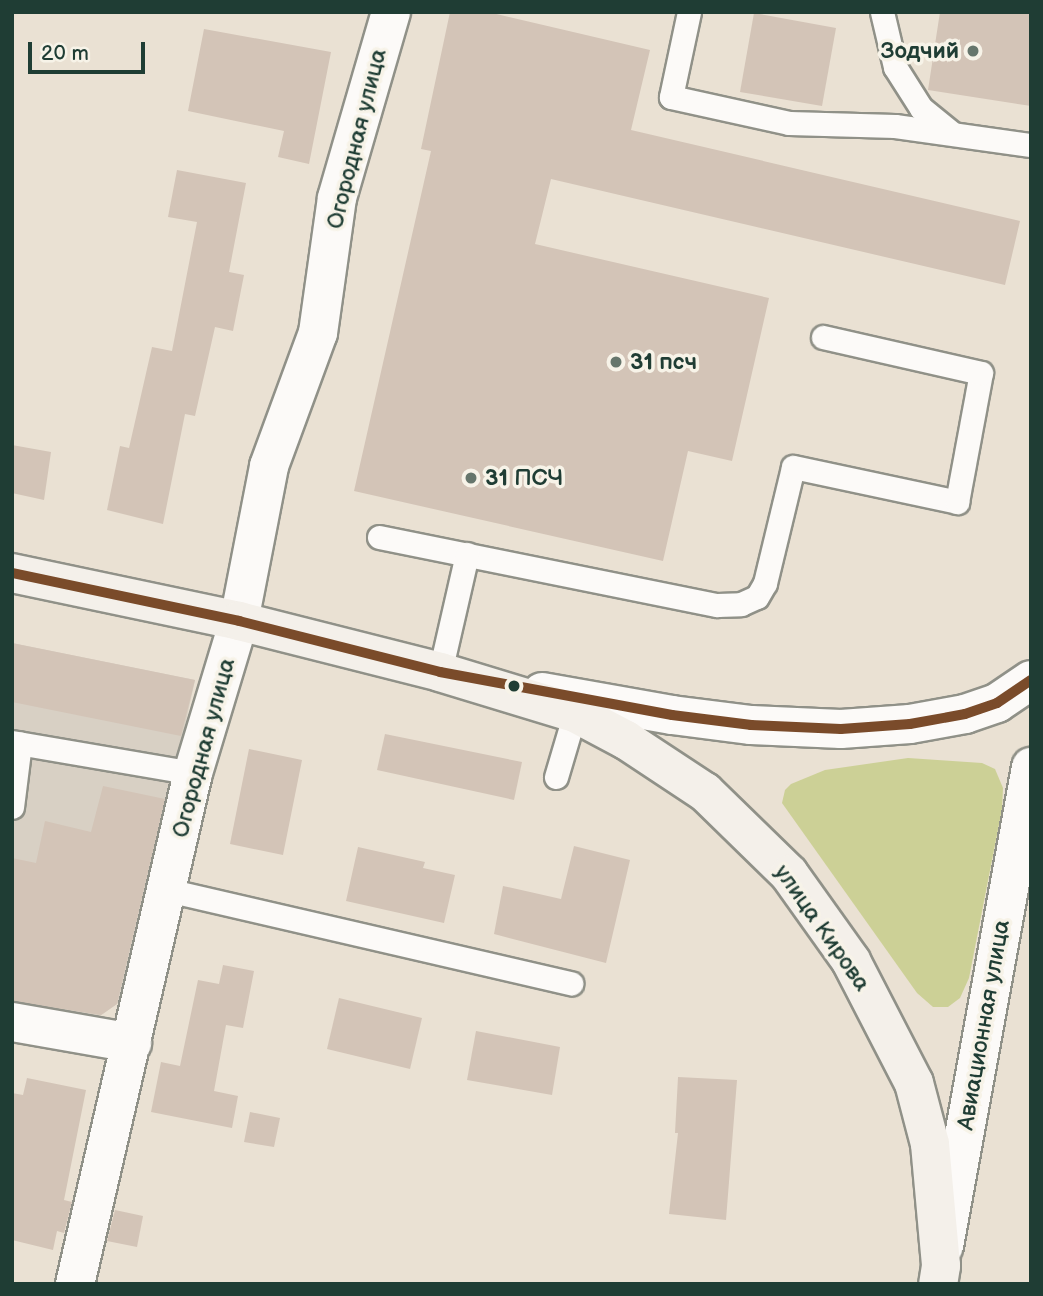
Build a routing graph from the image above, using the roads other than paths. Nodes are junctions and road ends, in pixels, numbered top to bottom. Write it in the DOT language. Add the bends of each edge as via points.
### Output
graph roads {
  1 [pos="391,12"];
  2 [pos="689,12"];
  3 [pos="882,12"];
  4 [pos="951,132"];
  5 [pos="1031,145"];
  6 [pos="823,337"];
  7 [pos="379,537"];
  8 [pos="467,554"];
  9 [pos="12,573"];
  10 [pos="239,621"];
  11 [pos="440,672"];
  12 [pos="1031,680"];
  13 [pos="575,713"];
  14 [pos="16,742"];
  15 [pos="1031,767"];
  16 [pos="193,774"];
  17 [pos="556,778"];
  18 [pos="12,807"];
  19 [pos="167,890"];
  20 [pos="571,983"];
  21 [pos="12,1022"];
  22 [pos="132,1043"];
  23 [pos="939,1275"];
  24 [pos="75,1284"];
  1 -- 10 [label="street, Огородная улица" via="337,198 318,333 269,466"];
  2 -- 4 [label="lane" via="671,97 789,123"];
  3 -- 4 [label="lane" via="895,67 921,108"];
  4 -- 5 [label="lane"];
  6 -- 8 [label="lane" via="981,373 957,502 793,467 765,583 757,597 741,604 716,605"];
  7 -- 8 [label="lane"];
  8 -- 11 [label="lane"];
  9 -- 10 [label="main road, улица Кирова"];
  10 -- 11 [label="main road, улица Кирова"];
  10 -- 16 [label="street, Огородная улица"];
  11 -- 12 [label="street" via="672,716 841,729 965,715 997,703"];
  11 -- 13 [label="main road, улица Кирова"];
  13 -- 17 [label="lane"];
  13 -- 23 [label="main road, улица Кирова" via="705,792 789,874 850,961 914,1083 930,1144"];
  14 -- 16 [label="lane"];
  14 -- 18 [label="lane"];
  15 -- 23 [label="street, Авиационная улица"];
  16 -- 19 [label="street, Огородная улица"];
  19 -- 20 [label="lane"];
  19 -- 22 [label="street, Огородная улица"];
  21 -- 22 [label="street"];
  22 -- 24 [label="street, Огородная улица"];
}
